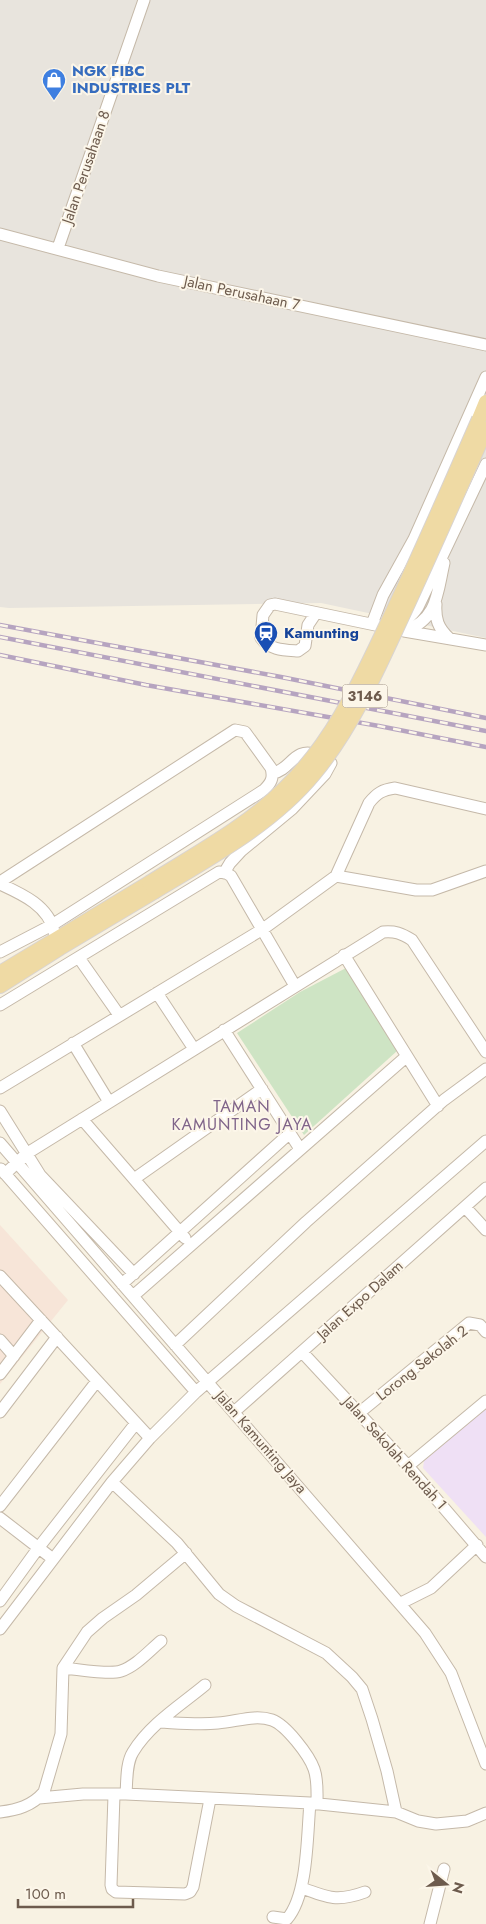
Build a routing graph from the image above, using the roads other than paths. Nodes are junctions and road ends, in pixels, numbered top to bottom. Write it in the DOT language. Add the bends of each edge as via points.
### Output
graph roads {
  1 [pos="144,0"];
  2 [pos="0,234"];
  3 [pos="58,248"];
  4 [pos="486,345"];
  5 [pos="486,377"];
  6 [pos="486,402"];
  7 [pos="483,424"];
  8 [pos="486,464"];
  9 [pos="449,539"];
  10 [pos="383,595"];
  11 [pos="436,600"];
  12 [pos="316,613"];
  13 [pos="352,620"];
  14 [pos="372,624"];
  15 [pos="404,631"];
  16 [pos="449,638"];
  17 [pos="486,645"];
  18 [pos="273,774"];
  19 [pos="486,809"];
  20 [pos="486,871"];
  21 [pos="224,873"];
  22 [pos="336,876"];
  23 [pos="0,883"];
  24 [pos="152,888"];
  25 [pos="263,929"];
  26 [pos="53,932"];
  27 [pos="0,952"];
  28 [pos="344,955"];
  29 [pos="79,958"];
  30 [pos="0,973"];
  31 [pos="0,986"];
  32 [pos="295,986"];
  33 [pos="157,993"];
  34 [pos="0,1005"];
  35 [pos="119,1015"];
  36 [pos="224,1030"];
  37 [pos="73,1043"];
  38 [pos="194,1049"];
  39 [pos="486,1052"];
  40 [pos="407,1056"];
  41 [pos="486,1069"];
  42 [pos="0,1088"];
  43 [pos="262,1089"];
  44 [pos="109,1102"];
  45 [pos="438,1106"];
  46 [pos="0,1111"];
  47 [pos="82,1119"];
  48 [pos="290,1133"];
  49 [pos="486,1141"];
  50 [pos="0,1143"];
  51 [pos="300,1149"];
  52 [pos="26,1154"];
  53 [pos="17,1162"];
  54 [pos="2,1171"];
  55 [pos="134,1179"];
  56 [pos="486,1188"];
  57 [pos="465,1207"];
  58 [pos="486,1230"];
  59 [pos="180,1232"];
  60 [pos="192,1244"];
  61 [pos="134,1274"];
  62 [pos="0,1276"];
  63 [pos="122,1284"];
  64 [pos="133,1296"];
  65 [pos="41,1320"];
  66 [pos="486,1332"];
  67 [pos="57,1337"];
  68 [pos="0,1340"];
  69 [pos="176,1345"];
  70 [pos="302,1352"];
  71 [pos="14,1356"];
  72 [pos="0,1374"];
  73 [pos="97,1381"];
  74 [pos="208,1382"];
  75 [pos="196,1392"];
  76 [pos="486,1401"];
  77 [pos="0,1412"];
  78 [pos="234,1412"];
  79 [pos="359,1413"];
  80 [pos="136,1423"];
  81 [pos="150,1438"];
  82 [pos="408,1466"];
  83 [pos="112,1482"];
  84 [pos="0,1506"];
  85 [pos="0,1518"];
  86 [pos="477,1545"];
  87 [pos="39,1547"];
  88 [pos="186,1553"];
  89 [pos="486,1557"];
  90 [pos="53,1558"];
  91 [pos="4,1588"];
  92 [pos="0,1601"];
  93 [pos="21,1602"];
  94 [pos="401,1603"];
  95 [pos="0,1629"];
  96 [pos="161,1640"];
  97 [pos="63,1668"];
  98 [pos="205,1684"];
  99 [pos="160,1722"];
  100 [pos="486,1764"];
  101 [pos="126,1794"];
  102 [pos="114,1795"];
  103 [pos="39,1798"];
  104 [pos="210,1799"];
  105 [pos="313,1803"];
  106 [pos="0,1812"];
  107 [pos="396,1812"];
  108 [pos="486,1814"];
  109 [pos="444,1869"];
  110 [pos="302,1888"];
  111 [pos="364,1892"];
  112 [pos="273,1917"];
  113 [pos="430,1924"];
  1 -- 3 [label="street, Jalan Perusahaan 8"];
  2 -- 3 [label="street, Jalan Perusahaan 7"];
  3 -- 4 [label="street, Jalan Perusahaan 7" via="158,276"];
  5 -- 10 [label="street" via="414,538"];
  6 -- 7 [label="main road, 3146"];
  7 -- 24 [label="main road, 3146, bridge" via="358,685 332,732 291,783 254,816"];
  8 -- 9 [label="street"];
  9 -- 10 [label="street" via="412,616 397,620 386,614"];
  9 -- 11 [label="street"];
  10 -- 13 [label="street" via="370,611"];
  10 -- 14 [label="street"];
  11 -- 15 [label="street" via="425,620"];
  11 -- 16 [label="street" via="436,619"];
  12 -- 12 [label="street" via="308,626 305,646 298,651 271,647 261,638 263,615 270,605"];
  12 -- 13 [label="street"];
  13 -- 14 [label="street"];
  14 -- 15 [label="street"];
  15 -- 16 [label="street"];
  16 -- 17 [label="street"];
  18 -- 21 [label="street" via="284,770 299,755 309,752 331,763 325,774 292,809 241,851"];
  18 -- 23 [label="street" via="245,732 235,730"];
  18 -- 26 [label="street" via="264,790"];
  19 -- 22 [label="street" via="395,788 376,794"];
  20 -- 22 [label="street" via="432,890"];
  21 -- 25 [label="street" via="231,876"];
  21 -- 29 [label="street" via="211,876"];
  22 -- 25 [label="street"];
  23 -- 26 [label="street" via="40,907"];
  24 -- 26 [label="main road, 3146"];
  24 -- 31 [label="main road, 3146"];
  25 -- 32 [label="street"];
  25 -- 33 [label="street"];
  26 -- 27 [label="street"];
  26 -- 30 [label="main road, 3146"];
  28 -- 32 [label="street"];
  28 -- 39 [label="street" via="383,932 401,933 412,940"];
  28 -- 40 [label="street"];
  29 -- 34 [label="street"];
  29 -- 35 [label="street"];
  32 -- 36 [label="street"];
  33 -- 35 [label="street"];
  33 -- 38 [label="street"];
  35 -- 37 [label="street"];
  36 -- 38 [label="street"];
  36 -- 43 [label="street"];
  37 -- 42 [label="street"];
  37 -- 44 [label="street"];
  38 -- 44 [label="street"];
  40 -- 45 [label="street"];
  40 -- 51 [label="street"];
  41 -- 45 [label="street"];
  43 -- 48 [label="street"];
  43 -- 55 [label="street"];
  44 -- 47 [label="street"];
  45 -- 69 [label="street" via="306,1222"];
  46 -- 52 [label="street"];
  47 -- 52 [label="street"];
  47 -- 55 [label="street"];
  48 -- 51 [label="street"];
  48 -- 59 [label="street"];
  49 -- 74 [label="street"];
  50 -- 53 [label="street, Jalan Kamunting Jaya"];
  51 -- 60 [label="street"];
  52 -- 53 [label="street"];
  52 -- 61 [label="street" via="40,1175"];
  53 -- 54 [label="street"];
  53 -- 63 [label="street, Jalan Kamunting Jaya"];
  54 -- 75 [label="street"];
  55 -- 59 [label="street"];
  56 -- 57 [label="street, Jalan Expo Dalam"];
  57 -- 58 [label="street"];
  57 -- 70 [label="street, Jalan Expo Dalam"];
  59 -- 60 [label="street"];
  59 -- 61 [label="street"];
  60 -- 64 [label="street"];
  61 -- 63 [label="street"];
  62 -- 65 [label="street"];
  63 -- 64 [label="street, Jalan Kamunting Jaya"];
  64 -- 69 [label="street, Jalan Kamunting Jaya"];
  65 -- 67 [label="street"];
  65 -- 71 [label="street"];
  66 -- 79 [label="street, Lorong Sekolah 2" via="480,1325 469,1323"];
  67 -- 73 [label="street"];
  67 -- 77 [label="street"];
  68 -- 71 [label="street"];
  69 -- 74 [label="street, Jalan Kamunting Jaya"];
  70 -- 78 [label="street, Jalan Expo Dalam"];
  70 -- 79 [label="street, Jalan Sekolah Rendah 1"];
  71 -- 72 [label="street"];
  73 -- 80 [label="street"];
  73 -- 84 [label="street"];
  74 -- 75 [label="street"];
  74 -- 78 [label="street, Jalan Kamunting Jaya"];
  75 -- 81 [label="street"];
  76 -- 82 [label="street"];
  78 -- 94 [label="street, Jalan Kamunting Jaya"];
  79 -- 82 [label="street, Jalan Sekolah Rendah 1"];
  80 -- 81 [label="street"];
  80 -- 87 [label="street"];
  81 -- 83 [label="street"];
  82 -- 86 [label="street, Jalan Sekolah Rendah 1"];
  83 -- 88 [label="street"];
  83 -- 90 [label="street"];
  85 -- 87 [label="street"];
  86 -- 89 [label="street, Jalan Sekolah Rendah 1"];
  86 -- 94 [label="street" via="430,1588"];
  87 -- 90 [label="street"];
  87 -- 91 [label="street"];
  88 -- 97 [label="street" via="87,1632"];
  88 -- 107 [label="street" via="219,1594 326,1654 341,1665 362,1689"];
  90 -- 93 [label="street"];
  91 -- 92 [label="street"];
  91 -- 93 [label="street"];
  93 -- 95 [label="street"];
  94 -- 100 [label="street, Jalan Kamunting Jaya" via="425,1632 451,1674"];
  96 -- 97 [label="street" via="120,1671"];
  97 -- 103 [label="street" via="61,1734 47,1784"];
  98 -- 99 [label="street"];
  99 -- 101 [label="street" via="133,1752"];
  99 -- 105 [label="street" via="272,1720 281,1725 309,1760 316,1776"];
  101 -- 102 [label="street"];
  101 -- 104 [label="street"];
  102 -- 103 [label="street"];
  102 -- 104 [label="street" via="112,1889 116,1892 190,1892"];
  103 -- 106 [label="street" via="18,1809"];
  104 -- 105 [label="street"];
  105 -- 107 [label="street"];
  105 -- 110 [label="street"];
  107 -- 108 [label="street" via="436,1824 467,1821"];
  109 -- 113 [label="street"];
  110 -- 111 [label="street" via="340,1899"];
  110 -- 112 [label="street" via="292,1913 286,1919"];
}
